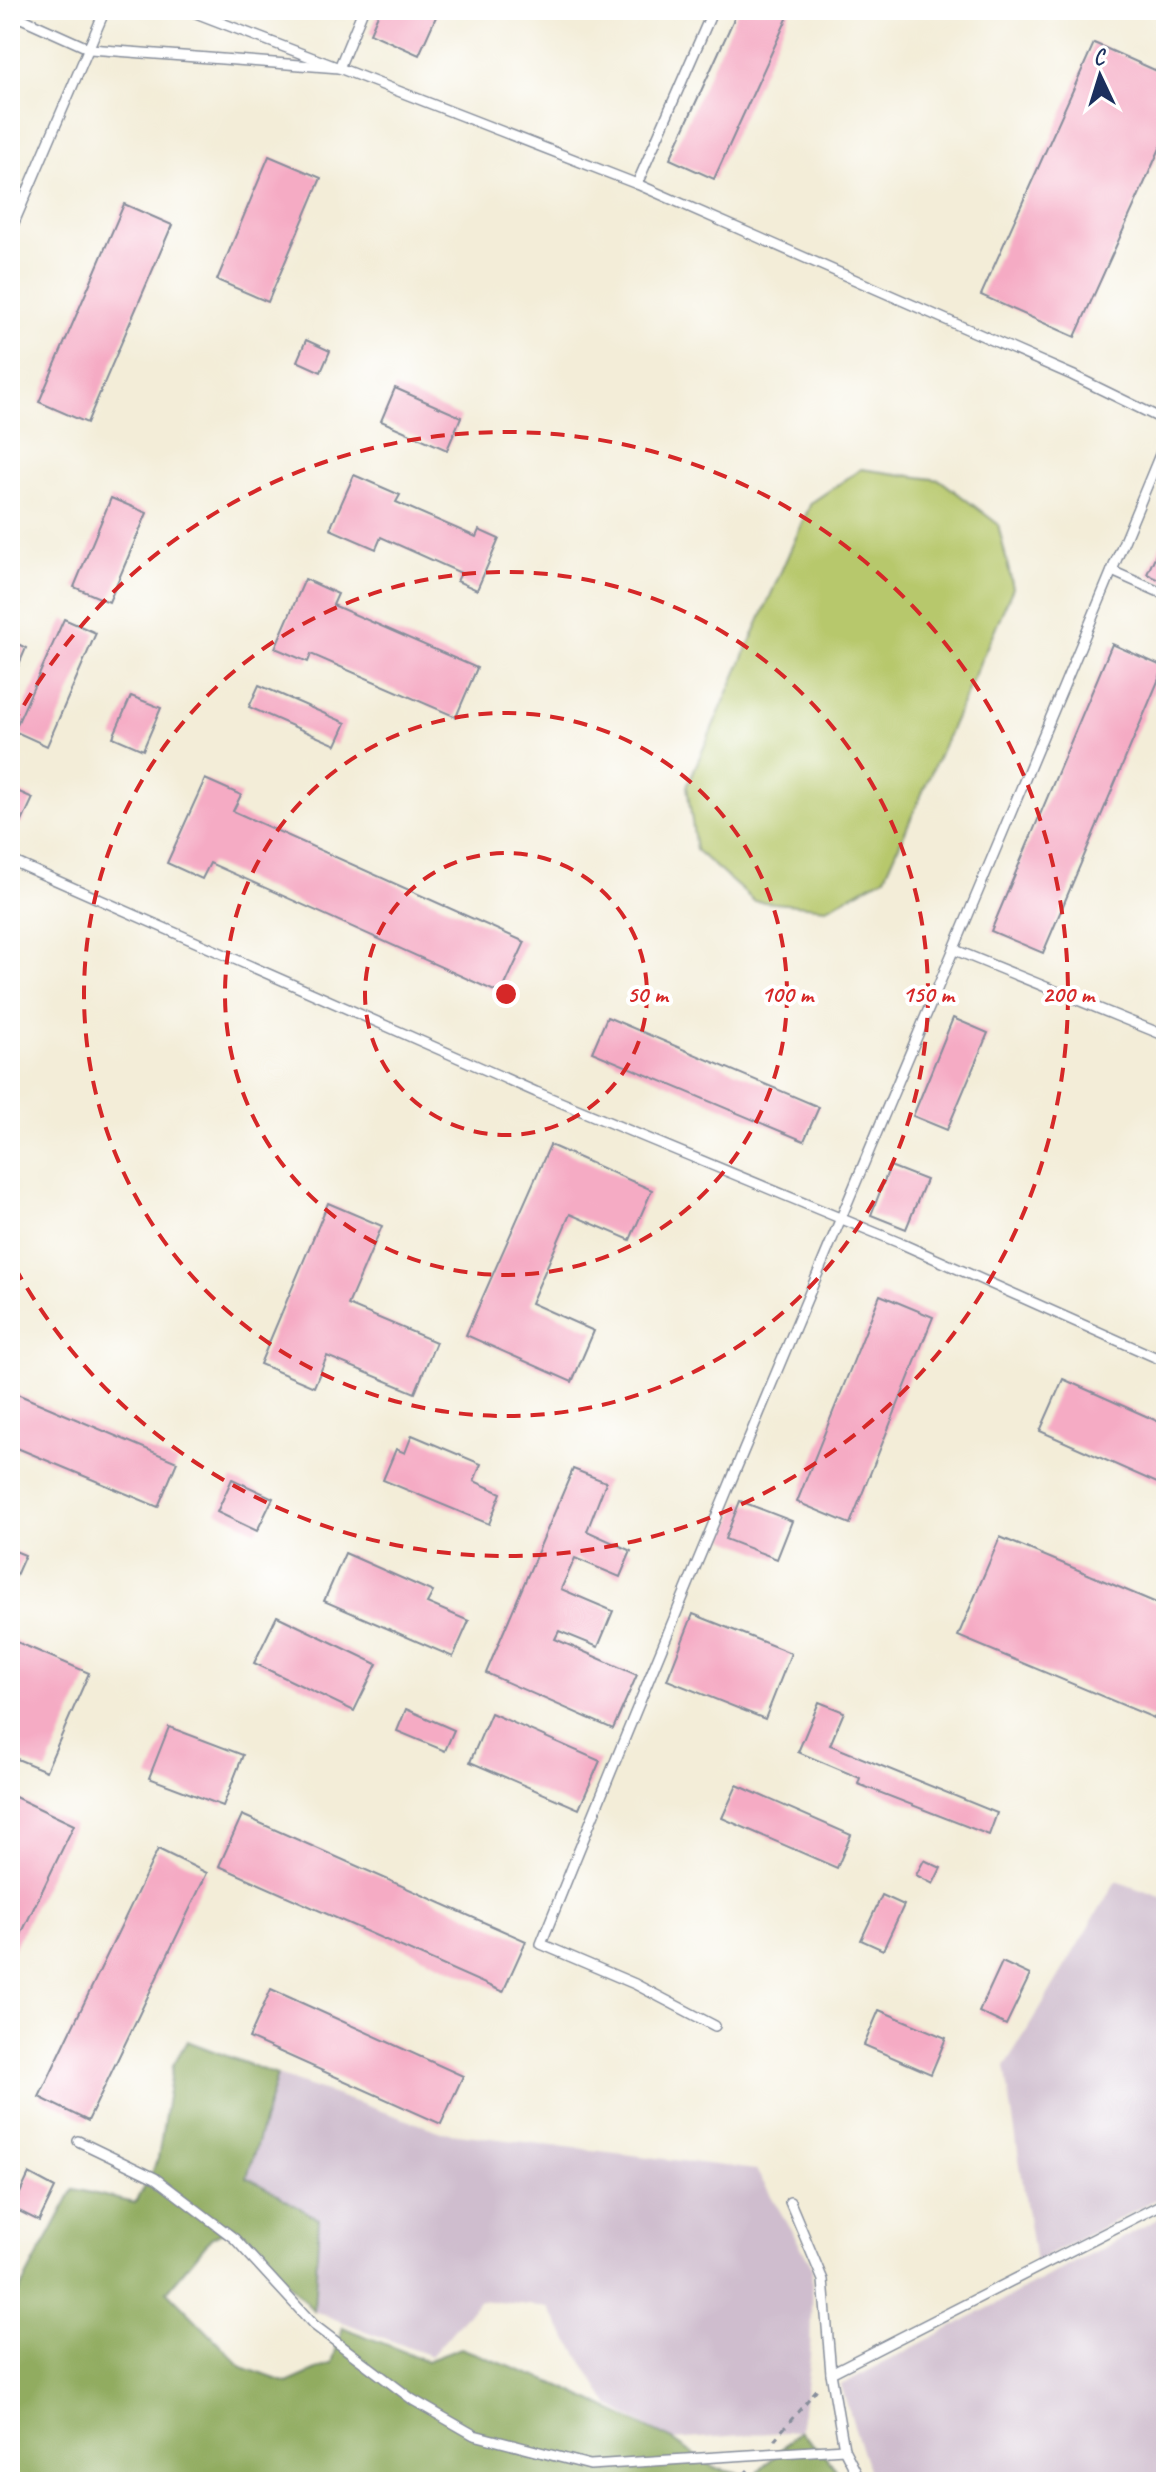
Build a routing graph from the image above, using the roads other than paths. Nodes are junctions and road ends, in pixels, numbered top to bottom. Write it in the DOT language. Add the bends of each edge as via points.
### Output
graph roads {
  1 [pos="105,10"];
  2 [pos="188,10"];
  3 [pos="363,10"];
  4 [pos="713,10"];
  5 [pos="10,13"];
  6 [pos="90,49"];
  7 [pos="339,68"];
  8 [pos="637,184"];
  9 [pos="10,232"];
  10 [pos="1166,421"];
  11 [pos="1166,440"];
  12 [pos="1112,571"];
  13 [pos="1166,595"];
  14 [pos="10,860"];
  15 [pos="955,950"];
  16 [pos="1166,1036"];
  17 [pos="840,1219"];
  18 [pos="1166,1362"];
  19 [pos="715,2026"];
  20 [pos="78,2141"];
  21 [pos="790,2202"];
  22 [pos="1166,2202"];
  23 [pos="831,2373"];
  24 [pos="844,2449"];
  25 [pos="861,2482"];
  1 -- 6 [label="lane"];
  2 -- 7 [label="lane"];
  3 -- 7 [label="lane"];
  4 -- 8 [label="lane"];
  5 -- 6 [label="lane"];
  6 -- 7 [label="lane"];
  6 -- 9 [label="lane"];
  7 -- 8 [label="lane"];
  8 -- 10 [label="lane"];
  11 -- 12 [label="lane"];
  12 -- 13 [label="lane"];
  12 -- 15 [label="lane"];
  14 -- 17 [label="lane" via="536,1092"];
  15 -- 16 [label="lane"];
  15 -- 17 [label="lane"];
  17 -- 18 [label="lane"];
  17 -- 19 [label="lane" via="541,1944"];
  20 -- 24 [label="lane" via="155,2178 235,2239 314,2325 413,2400 474,2435 590,2465"];
  21 -- 23 [label="lane" via="823,2280"];
  22 -- 23 [label="lane"];
  23 -- 24 [label="lane"];
  24 -- 25 [label="lane"];
}
